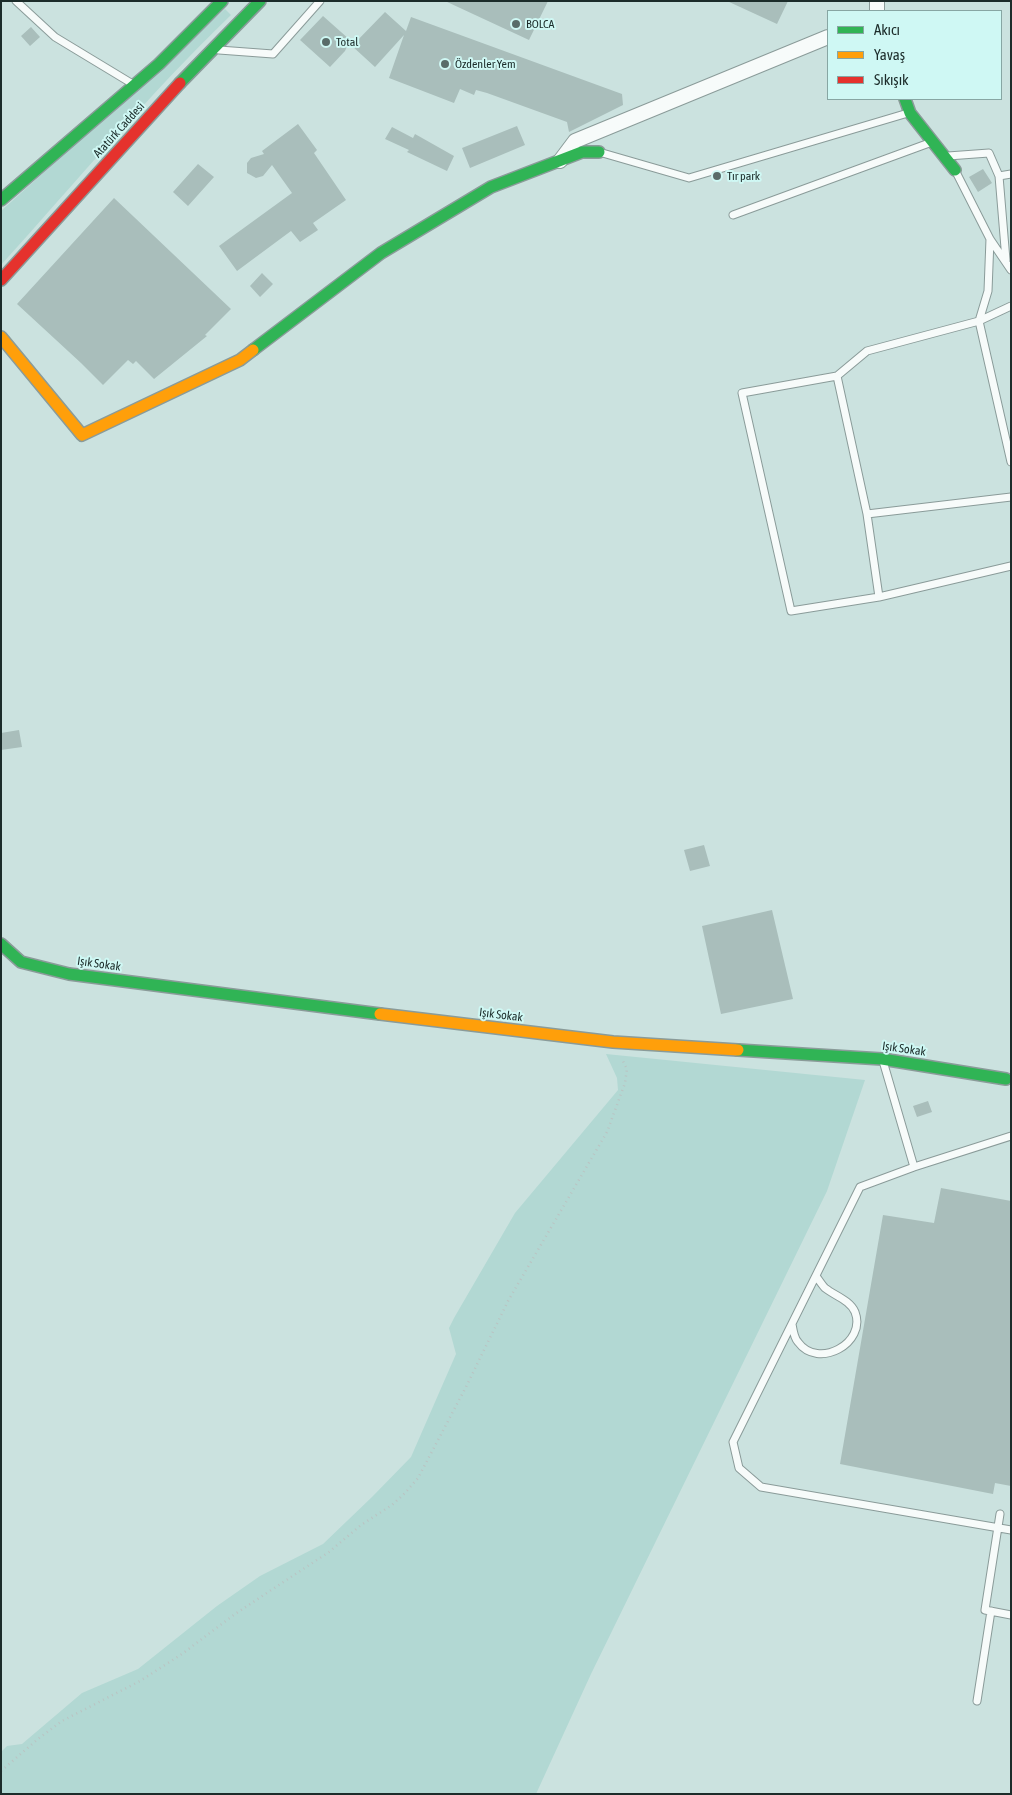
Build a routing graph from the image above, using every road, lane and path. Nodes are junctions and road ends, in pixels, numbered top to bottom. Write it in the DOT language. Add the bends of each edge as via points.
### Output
graph roads {
  1 [pos="16,1"];
  2 [pos="222,1"];
  3 [pos="260,1"];
  4 [pos="320,1"];
  5 [pos="827,38"];
  6 [pos="214,49"];
  7 [pos="134,84"];
  8 [pos="905,100"];
  9 [pos="910,113"];
  10 [pos="932,142"];
  11 [pos="599,152"];
  12 [pos="944,156"];
  13 [pos="560,161"];
  14 [pos="955,170"];
  15 [pos="1011,174"];
  16 [pos="999,176"];
  17 [pos="1,200"];
  18 [pos="733,215"];
  19 [pos="990,239"];
  20 [pos="1007,262"];
  21 [pos="1011,270"];
  22 [pos="1,280"];
  23 [pos="1011,306"];
  24 [pos="978,321"];
  25 [pos="1,337"];
  26 [pos="837,376"];
  27 [pos="1011,462"];
  28 [pos="1011,497"];
  29 [pos="867,514"];
  30 [pos="1011,566"];
  31 [pos="879,597"];
  32 [pos="1,944"];
  33 [pos="614,1042"];
  34 [pos="882,1059"];
  35 [pos="1006,1079"];
  36 [pos="1011,1136"];
  37 [pos="914,1167"];
  38 [pos="816,1276"];
  39 [pos="792,1324"];
  40 [pos="1000,1514"];
  41 [pos="998,1527"];
  42 [pos="1011,1530"];
  43 [pos="991,1611"];
  44 [pos="1011,1615"];
  45 [pos="977,1701"];
  46 [pos="1,1771"];
  1 -- 7 [label="lane" via="55,38"];
  2 -- 7 [label="street, Atatürk Caddesi" via="159,64"];
  3 -- 6 [label="street, Atatürk Caddesi"];
  4 -- 6 [label="lane" via="273,54"];
  5 -- 13 [label="street" via="575,140"];
  6 -- 22 [label="street, Atatürk Caddesi"];
  7 -- 17 [label="street, Atatürk Caddesi"];
  8 -- 9 [label="street"];
  9 -- 10 [label="street"];
  9 -- 11 [label="lane" via="689,178"];
  10 -- 12 [label="street"];
  10 -- 18 [label="lane"];
  11 -- 13 [label="street" via="582,152"];
  12 -- 14 [label="street"];
  12 -- 16 [label="lane" via="989,154"];
  13 -- 25 [label="street" via="491,188 381,253 240,360 82,435"];
  14 -- 19 [label="lane"];
  15 -- 16 [label="lane"];
  16 -- 20 [label="lane"];
  19 -- 20 [label="lane"];
  19 -- 24 [label="lane" via="988,291"];
  20 -- 21 [label="lane"];
  23 -- 24 [label="lane"];
  24 -- 26 [label="lane" via="867,351"];
  24 -- 27 [label="lane"];
  26 -- 29 [label="lane"];
  26 -- 31 [label="lane" via="742,393 791,611"];
  28 -- 29 [label="lane"];
  29 -- 31 [label="lane"];
  30 -- 31 [label="lane"];
  32 -- 33 [label="street, Işık Sokak" via="21,962 69,974"];
  33 -- 34 [label="street, Işık Sokak"];
  33 -- 46 [label="path" via="627,1069 607,1132 508,1301 418,1478 392,1505 361,1524 329,1552 140,1681 62,1721"];
  34 -- 35 [label="street, Işık Sokak"];
  34 -- 37 [label="lane"];
  36 -- 37 [label="lane"];
  37 -- 38 [label="lane" via="860,1187"];
  38 -- 39 [label="lane"];
  38 -- 39 [label="lane" via="824,1287 849,1303 856,1313 852,1338 834,1352 812,1353 797,1342"];
  39 -- 41 [label="lane" via="733,1442 738,1468 761,1486"];
  40 -- 41 [label="lane"];
  41 -- 42 [label="lane"];
  41 -- 43 [label="lane" via="984,1610"];
  43 -- 44 [label="lane"];
  43 -- 45 [label="lane"];
}
